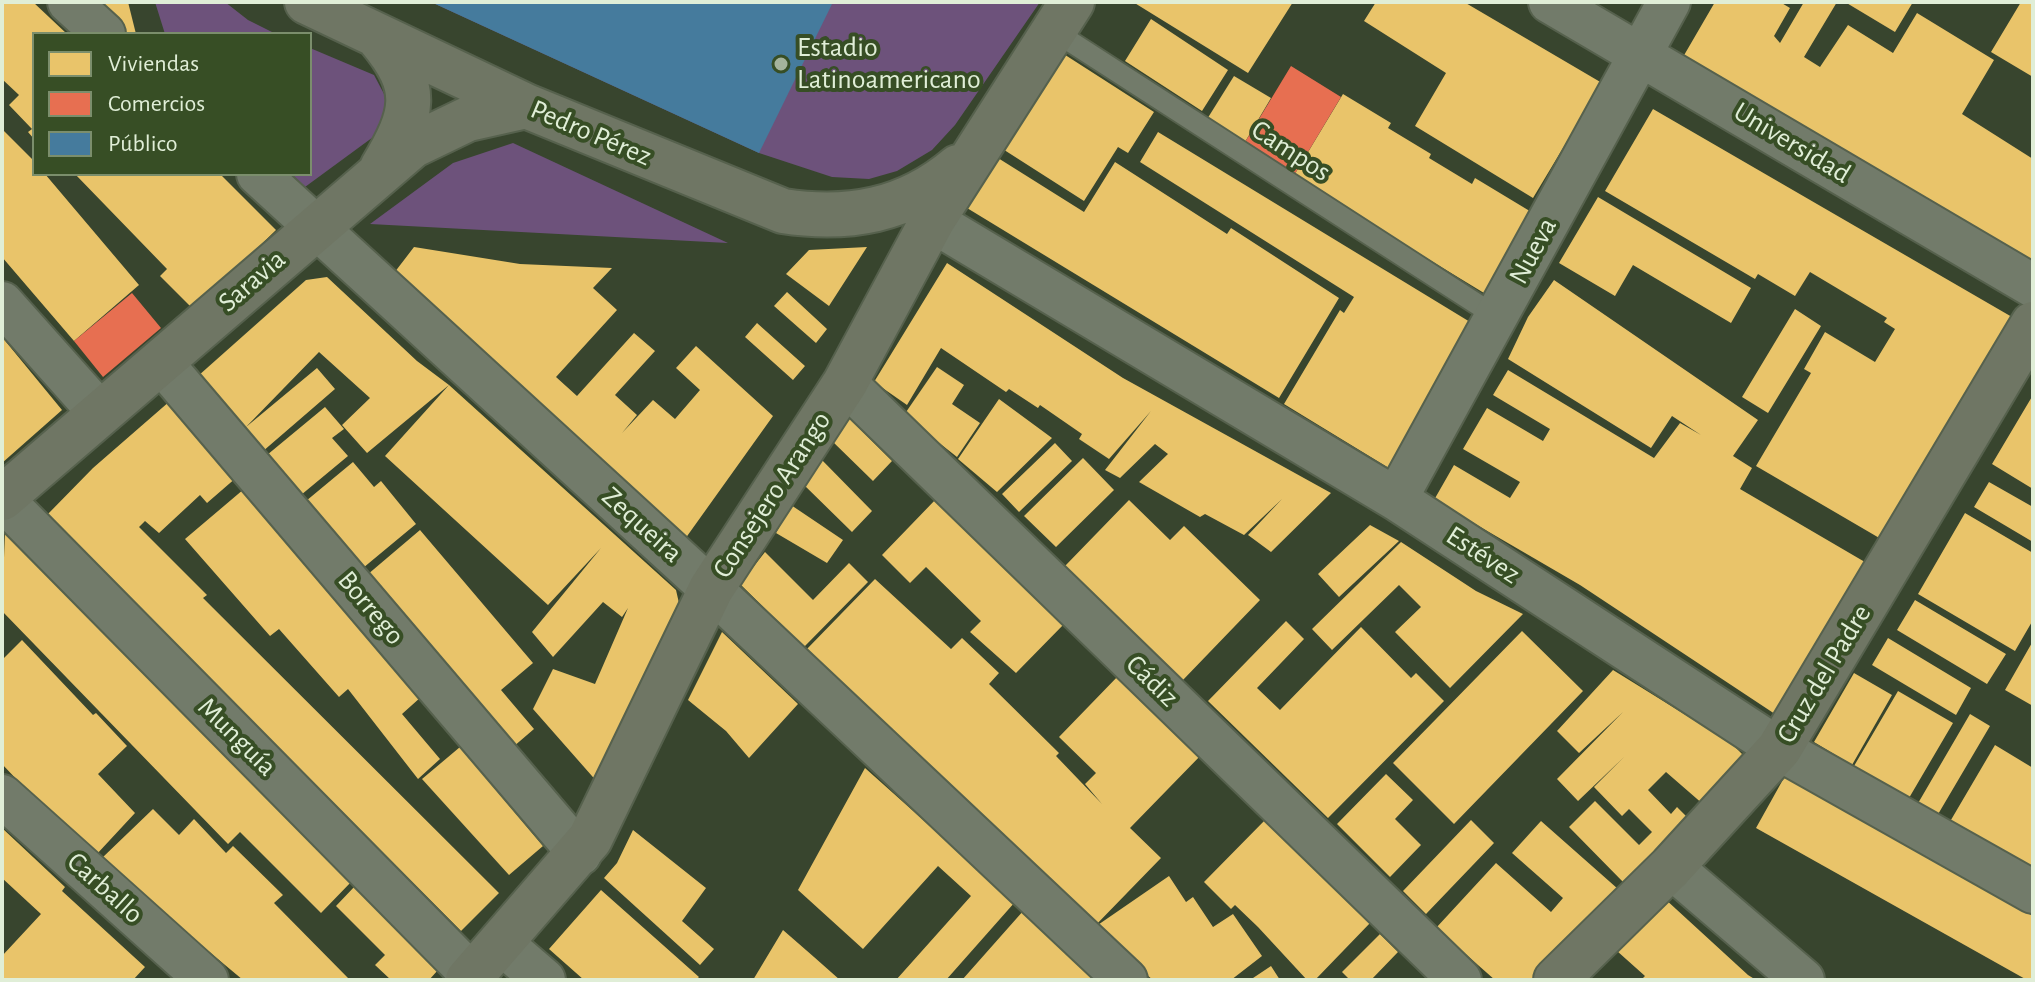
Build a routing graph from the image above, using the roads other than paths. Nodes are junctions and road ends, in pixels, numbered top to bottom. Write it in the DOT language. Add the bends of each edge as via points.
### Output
graph roads {
  1 [pos="69,2"];
  2 [pos="307,2"];
  3 [pos="1550,2"];
  4 [pos="1669,2"];
  5 [pos="1063,17"];
  6 [pos="102,32"];
  7 [pos="379,38"];
  8 [pos="1640,53"];
  9 [pos="526,106"];
  10 [pos="969,158"];
  11 [pos="379,173"];
  12 [pos="260,176"];
  13 [pos="888,208"];
  14 [pos="932,221"];
  15 [pos="315,226"];
  16 [pos="2033,286"];
  17 [pos="2,303"];
  18 [pos="1497,317"];
  19 [pos="2033,324"];
  20 [pos="161,362"];
  21 [pos="845,383"];
  22 [pos="100,413"];
  23 [pos="2,499"];
  24 [pos="1396,499"];
  25 [pos="711,589"];
  26 [pos="1779,749"];
  27 [pos="2,796"];
  28 [pos="580,854"];
  29 [pos="1671,867"];
  30 [pos="2033,892"];
  31 [pos="501,943"];
  32 [pos="470,978"];
  33 [pos="207,980"];
  34 [pos="544,980"];
  35 [pos="1126,980"];
  36 [pos="1460,980"];
  37 [pos="1556,980"];
  38 [pos="1803,980"];
  1 -- 6 [label="street"];
  2 -- 7 [label="street, Pedro Pérez"];
  3 -- 8 [label="street, Universidad"];
  4 -- 8 [label="street, Nueva"];
  5 -- 10 [label="street, Consejero Arango"];
  5 -- 18 [label="lane, Campos"];
  7 -- 9 [label="street, Pedro Pérez"];
  7 -- 11 [label="street" via="398,60 409,86 409,104 406,122"];
  8 -- 16 [label="street, Universidad"];
  8 -- 18 [label="street, Nueva"];
  9 -- 11 [label="street, Saravia" via="440,130"];
  9 -- 13 [label="street, Pedro Pérez" via="783,211 819,217"];
  10 -- 13 [label="street, Pedro Pérez" via="936,185"];
  10 -- 14 [label="street, Consejero Arango"];
  11 -- 15 [label="street, Saravia"];
  12 -- 15 [label="street, Zequeira"];
  13 -- 14 [label="street, Pedro Pérez" via="909,210"];
  14 -- 21 [label="street, Consejero Arango"];
  14 -- 24 [label="street, Estévez"];
  15 -- 20 [label="street, Saravia"];
  15 -- 25 [label="street, Zequeira"];
  17 -- 22 [label="street"];
  18 -- 24 [label="street, Nueva"];
  19 -- 26 [label="street, Cruz del Padre"];
  20 -- 22 [label="street, Saravia"];
  20 -- 28 [label="street, Borrego"];
  21 -- 25 [label="street, Consejero Arango"];
  21 -- 36 [label="street, Cádiz"];
  22 -- 23 [label="street, Saravia"];
  23 -- 32 [label="street, Munguía"];
  24 -- 26 [label="street, Estévez"];
  25 -- 28 [label="street, Consejero Arango" via="603,818"];
  25 -- 35 [label="street, Zequeira"];
  26 -- 29 [label="street, Cruz del Padre"];
  26 -- 30 [label="street, Estévez"];
  27 -- 33 [label="street, Carballo"];
  28 -- 31 [label="street, Consejero Arango"];
  29 -- 37 [label="street, Cruz del Padre"];
  29 -- 38 [label="street"];
  31 -- 32 [label="street, Consejero Arango"];
  31 -- 34 [label="street"];
}
